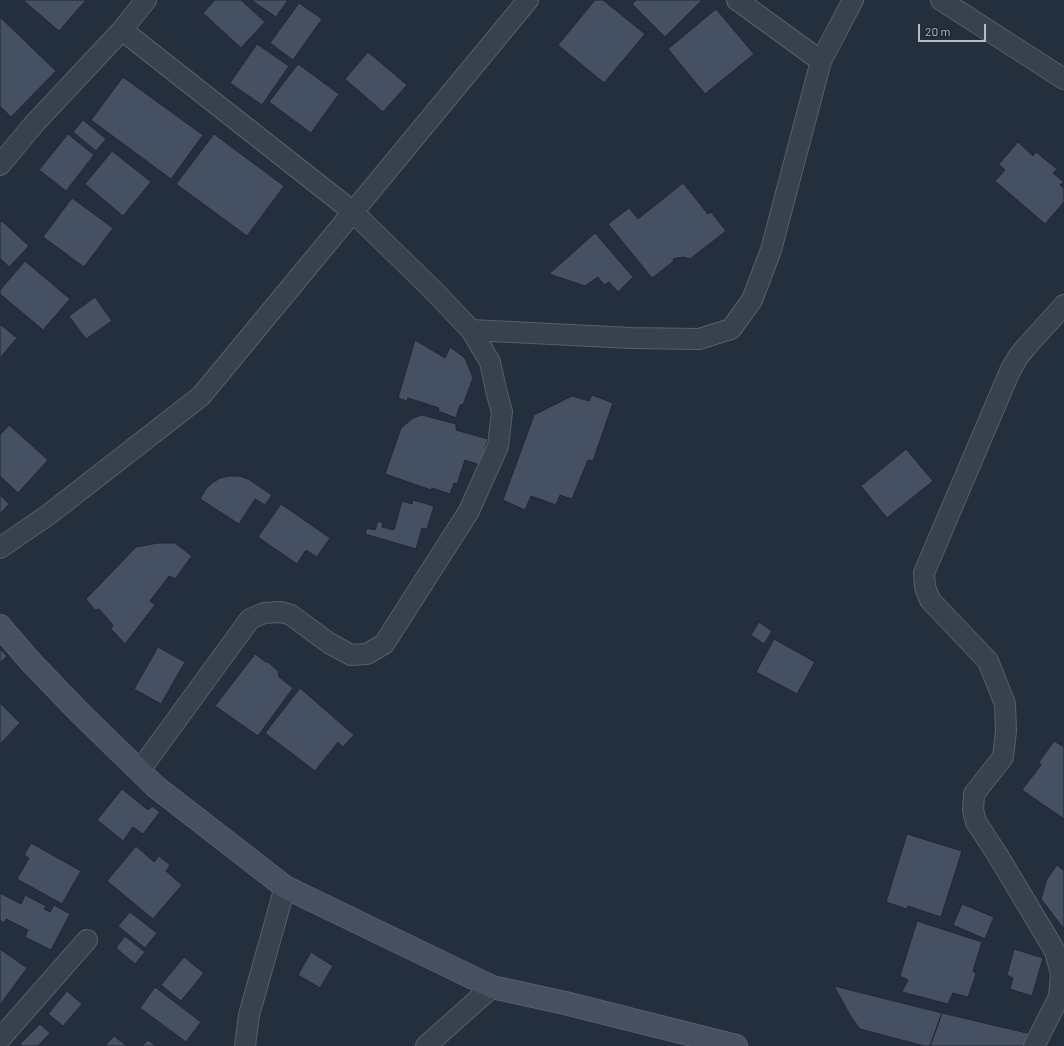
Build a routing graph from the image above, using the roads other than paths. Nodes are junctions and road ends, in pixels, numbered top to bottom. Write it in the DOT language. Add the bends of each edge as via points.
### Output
graph roads {
  1 [pos="146,0"];
  2 [pos="528,0"];
  3 [pos="737,0"];
  4 [pos="853,0"];
  5 [pos="941,0"];
  6 [pos="122,30"];
  7 [pos="821,61"];
  8 [pos="1064,79"];
  9 [pos="0,165"];
  10 [pos="352,212"];
  11 [pos="1064,305"];
  12 [pos="471,330"];
  13 [pos="0,548"];
  14 [pos="0,626"];
  15 [pos="140,770"];
  16 [pos="285,887"];
  17 [pos="87,940"];
  18 [pos="492,987"];
  19 [pos="0,1039"];
  20 [pos="245,1046"];
  21 [pos="426,1046"];
  22 [pos="736,1046"];
  23 [pos="1034,1046"];
  1 -- 6 [label="street"];
  2 -- 10 [label="street"];
  3 -- 7 [label="street"];
  4 -- 7 [label="street"];
  5 -- 8 [label="street"];
  6 -- 9 [label="street" via="34,124"];
  6 -- 10 [label="street"];
  7 -- 12 [label="street" via="771,250 752,300 731,329 699,339"];
  10 -- 12 [label="street"];
  10 -- 13 [label="street" via="201,396 48,515"];
  11 -- 23 [label="street" via="1027,346 1010,370 924,573 925,587 930,600 988,661 1005,704 1006,731 1003,757 974,794 973,810 976,822 1055,951 1061,974 1059,997"];
  12 -- 15 [label="street" via="490,362 502,412 498,446 469,511 384,644 367,654 351,655 281,612 264,612 250,619"];
  14 -- 15 [label="street" via="57,689"];
  15 -- 16 [label="street" via="156,786"];
  16 -- 18 [label="street"];
  16 -- 20 [label="street" via="249,1015"];
  17 -- 19 [label="street"];
  18 -- 21 [label="street"];
  18 -- 22 [label="street"];
}
